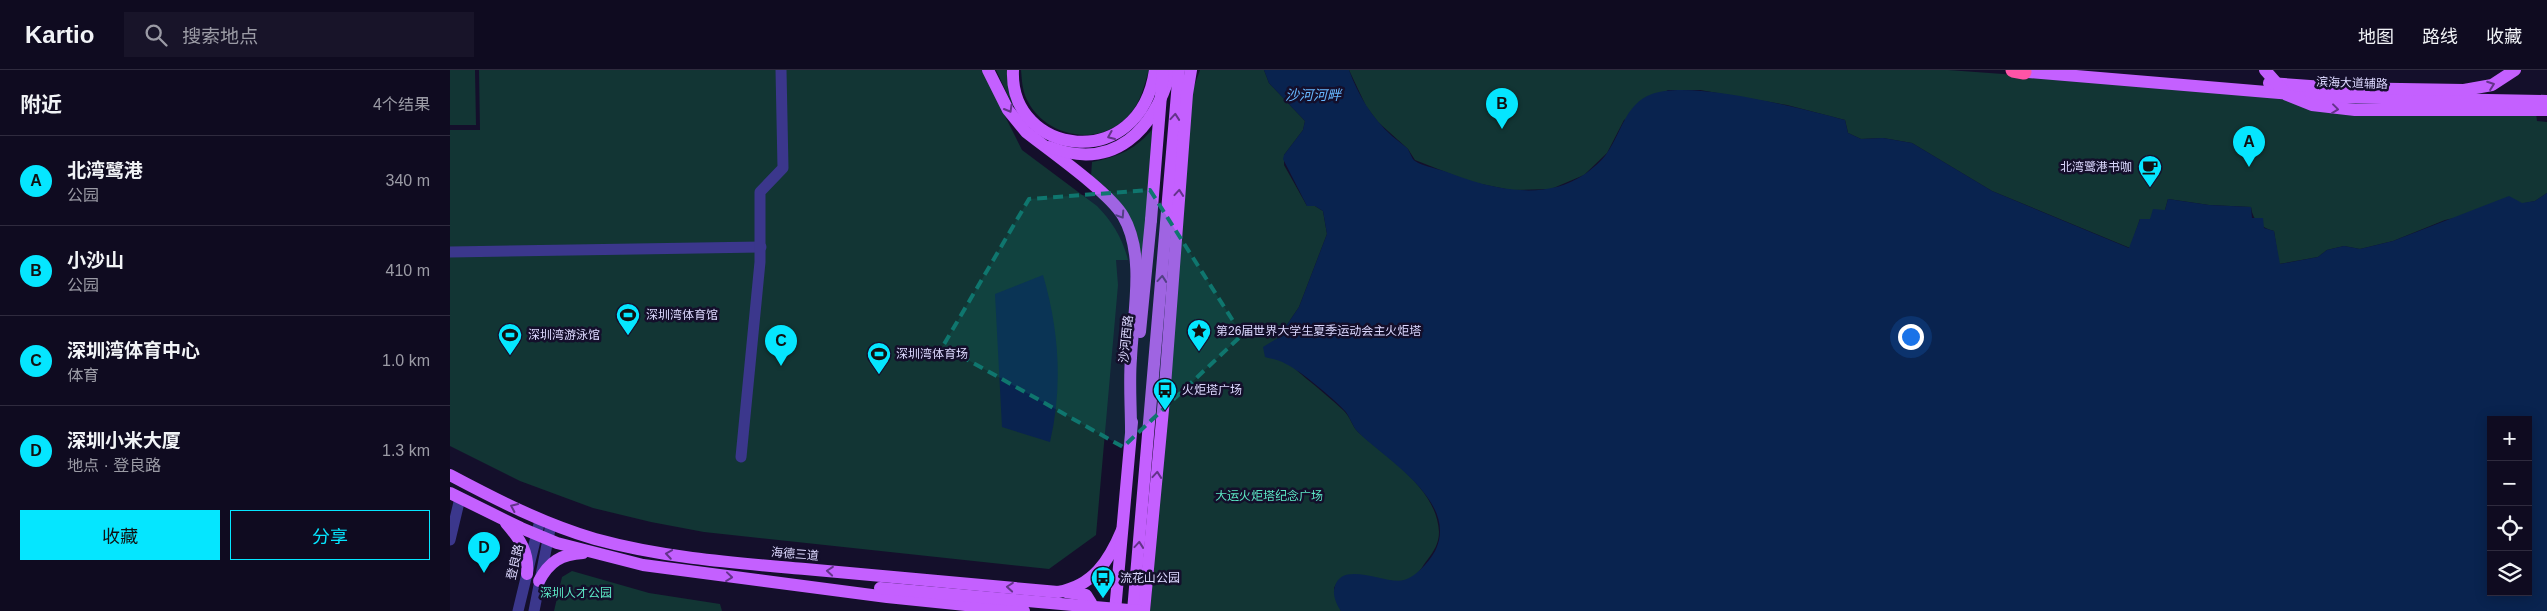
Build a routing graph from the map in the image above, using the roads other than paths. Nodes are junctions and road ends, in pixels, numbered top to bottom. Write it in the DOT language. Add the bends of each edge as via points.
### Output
graph roads {
  1 [pos="780,70"];
  2 [pos="988,70"];
  3 [pos="1013,70"];
  4 [pos="1155,70"];
  5 [pos="1163,70"];
  6 [pos="1171,70"];
  7 [pos="1179,70"];
  8 [pos="1192,70"];
  9 [pos="2008,70"];
  10 [pos="2265,70"];
  11 [pos="2516,70"];
  12 [pos="2019,71"];
  13 [pos="2140,81"];
  14 [pos="2547,101"];
  15 [pos="2547,110"];
  16 [pos="1040,135"];
  17 [pos="1069,158"];
  18 [pos="772,168"];
  19 [pos="772,180"];
  20 [pos="761,247"];
  21 [pos="450,252"];
  22 [pos="1159,313"];
  23 [pos="1164,399"];
  24 [pos="1131,430"];
  25 [pos="741,457"];
  26 [pos="450,475"];
  27 [pos="455,495"];
  28 [pos="503,519"];
  29 [pos="546,522"];
  30 [pos="1122,530"];
  31 [pos="542,537"];
  32 [pos="450,540"];
  33 [pos="591,553"];
  34 [pos="526,574"];
  35 [pos="856,574"];
  36 [pos="539,581"];
  37 [pos="824,587"];
  38 [pos="855,587"];
  39 [pos="1058,592"];
  40 [pos="518,611"];
  41 [pos="534,611"];
  42 [pos="1024,611"];
  43 [pos="1089,611"];
  44 [pos="1116,611"];
  45 [pos="1133,611"];
  46 [pos="1142,611"];
  1 -- 19 [label="street" via="783,168"];
  2 -- 16 [label="main road, one-way" via="1015,120"];
  3 -- 16 [label="main road" via="1022,107"];
  4 -- 16 [label="main road, one-way" via="1143,108 1117,134 1076,142"];
  5 -- 24 [label="main road, 沙河西路, bridge"];
  6 -- 17 [label="main road" via="1162,97 1148,122 1130,140 1102,152"];
  22 -- 7 [label="main road, one-way"];
  23 -- 8 [label="main road, one-way" via="1187,94"];
  9 -- 12 [label="main road, 滨海大道辅路"];
  10 -- 15 [label="main road, one-way, bridge" via="2288,95 2312,105 2354,110"];
  13 -- 11 [label="main road, one-way" via="2233,81 2428,91 2480,88 2502,81"];
  12 -- 13 [label="main road, 滨海大道辅路"];
  13 -- 14 [label="main road, 滨海大道辅路" via="2328,96"];
  16 -- 17 [label="main road"];
  17 -- 24 [label="main road, one-way" via="1123,215 1134,242"];
  18 -- 19 [label="street"];
  19 -- 20 [label="street" via="760,192"];
  20 -- 21 [label="street" via="587,246"];
  20 -- 25 [label="street"];
  22 -- 23 [label="main road"];
  45 -- 22 [label="main road, one-way"];
  46 -- 23 [label="main road, one-way"];
  24 -- 30 [label="main road, 沙河西路"];
  29 -- 26 [label="main road, 海德三道, one-way"];
  27 -- 28 [label="main road"];
  27 -- 32 [label="street"];
  28 -- 31 [label="main road"];
  28 -- 34 [label="main road" via="523,544"];
  29 -- 31 [label="street, 登良路"];
  35 -- 29 [label="main road, 海德三道, one-way" via="652,552 596,539"];
  30 -- 39 [label="main road, 海德三道" via="1111,555 1096,575 1074,588"];
  30 -- 44 [label="main road, 沙河西路"];
  31 -- 33 [label="main road"];
  31 -- 34 [label="street, 登良路"];
  31 -- 36 [label="street, 登良路"];
  33 -- 36 [label="main road" via="558,558"];
  33 -- 37 [label="main road, one-way" via="672,570"];
  34 -- 40 [label="street, 登良路"];
  35 -- 38 [label="main road"];
  39 -- 35 [label="main road, 海德三道, one-way"];
  36 -- 41 [label="street, 登良路"];
  37 -- 38 [label="main road"];
  37 -- 42 [label="main road"];
  38 -- 46 [label="main road, bridge"];
  39 -- 43 [label="main road" via="1086,595 1091,603"];
}
